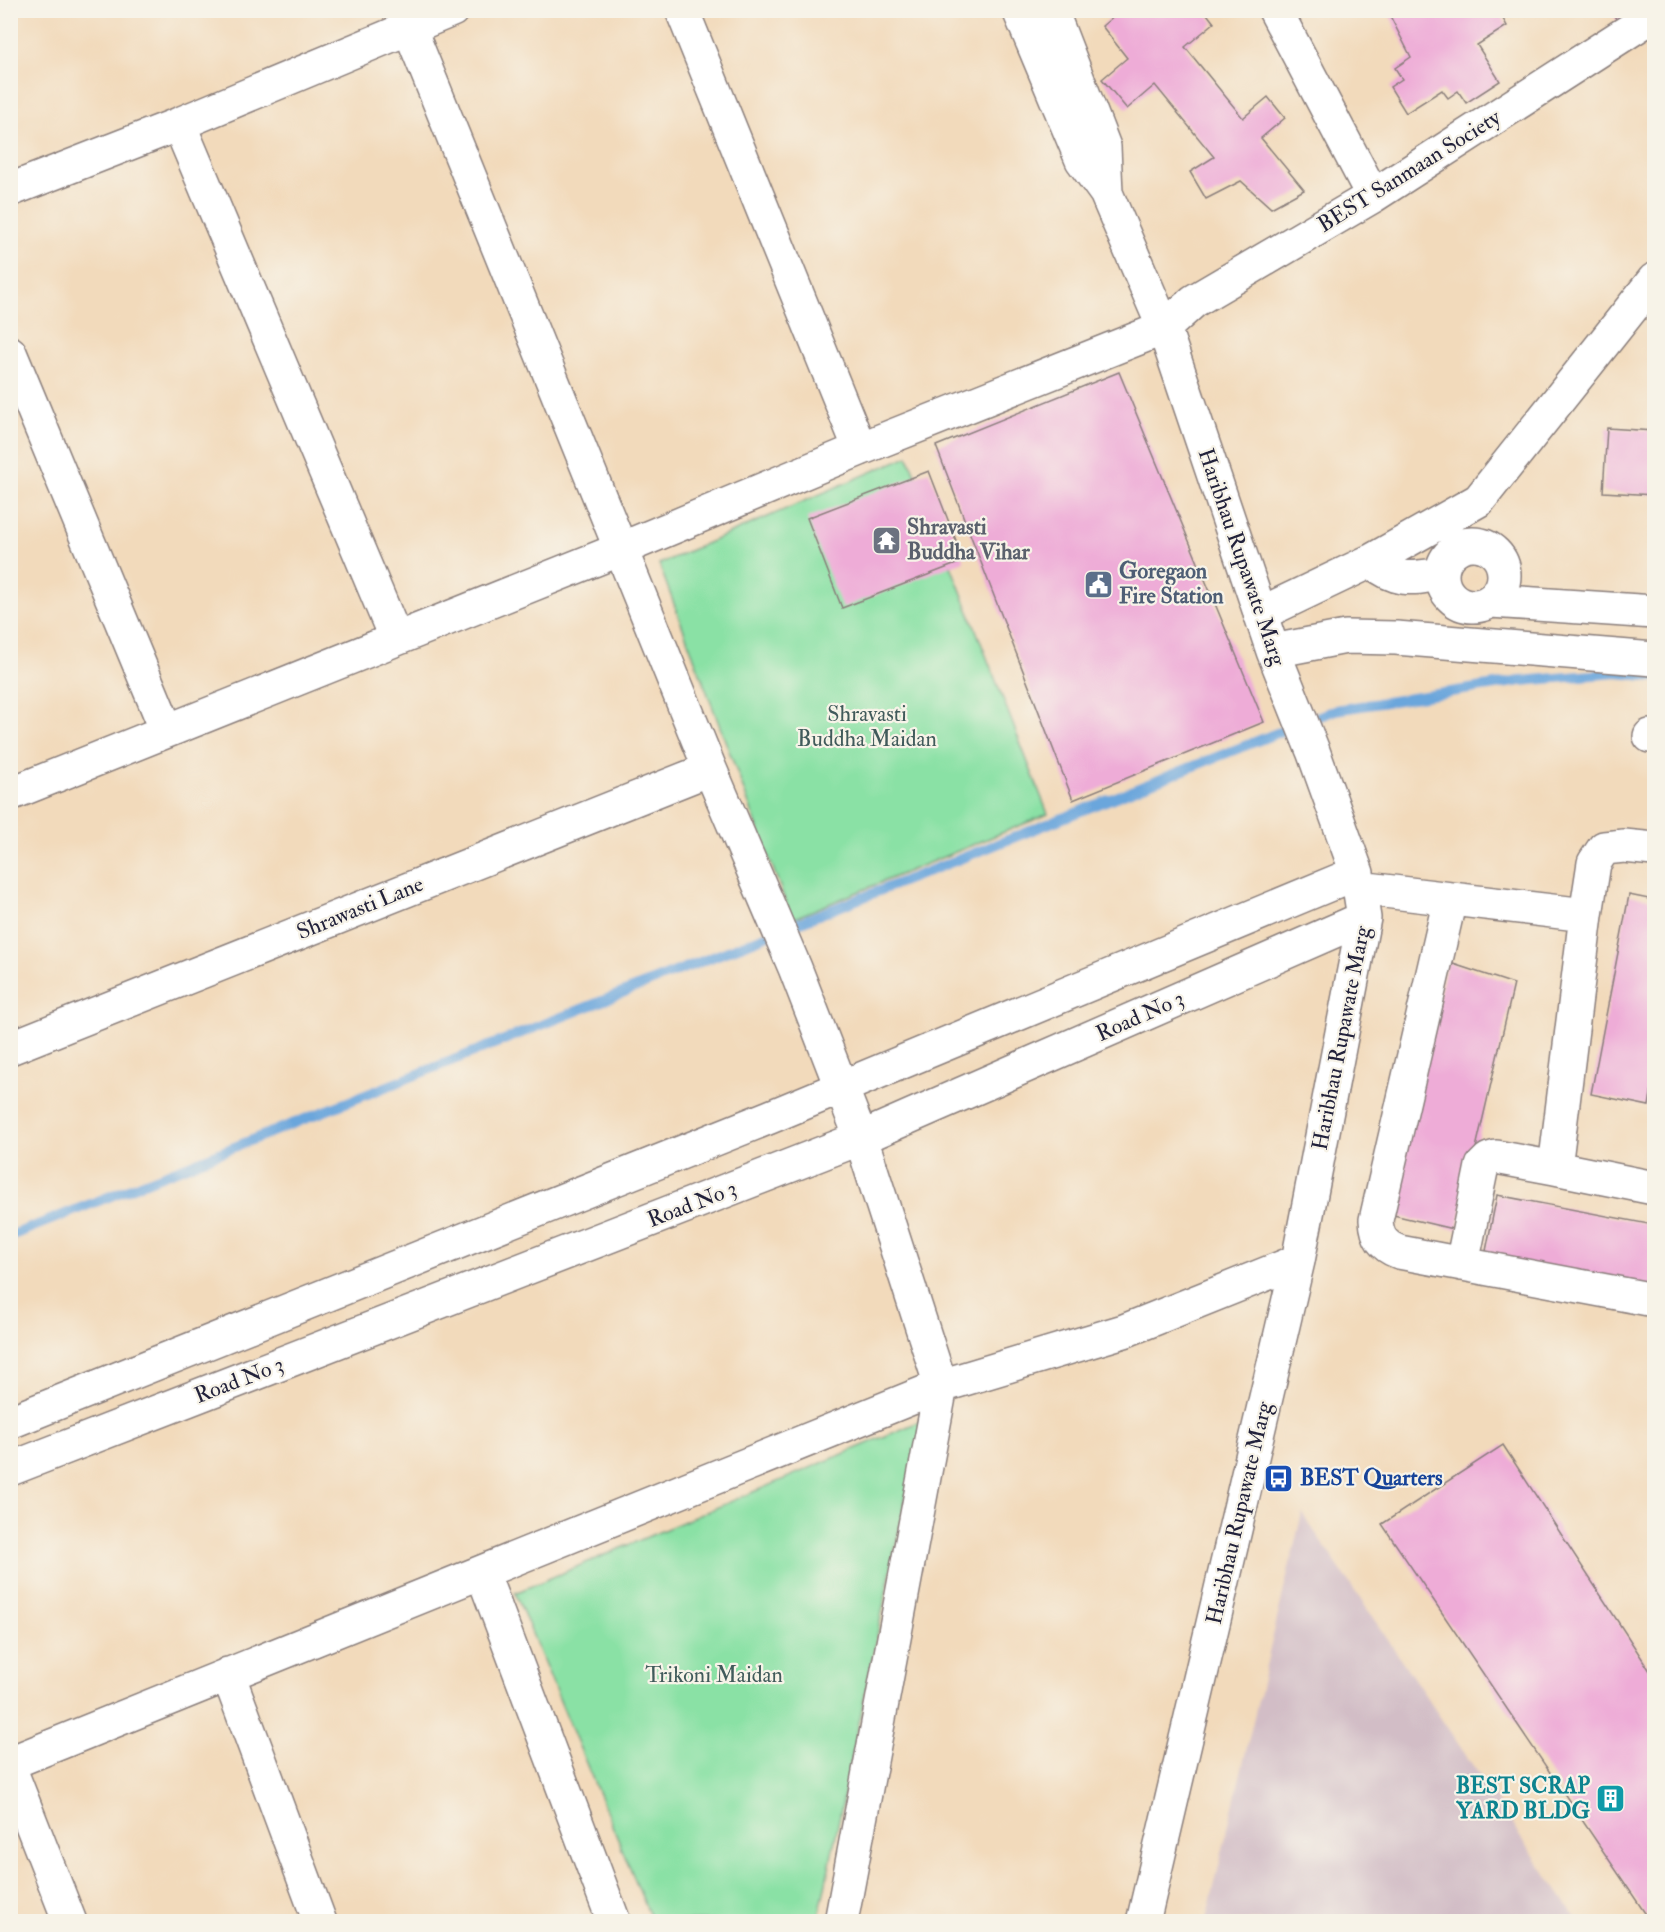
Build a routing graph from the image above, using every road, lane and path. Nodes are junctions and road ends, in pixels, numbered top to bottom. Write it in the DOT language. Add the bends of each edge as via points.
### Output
graph roads {
  1 [pos="452,10"];
  2 [pos="682,10"];
  3 [pos="1275,10"];
  4 [pos="1031,12"];
  5 [pos="1654,15"];
  6 [pos="405,19"];
  7 [pos="179,124"];
  8 [pos="10,189"];
  9 [pos="1373,196"];
  10 [pos="1654,280"];
  11 [pos="1164,328"];
  12 [pos="10,353"];
  13 [pos="860,449"];
  14 [pos="1479,500"];
  15 [pos="621,549"];
  16 [pos="1492,550"];
  17 [pos="1371,561"];
  18 [pos="1441,574"];
  19 [pos="1654,591"];
  20 [pos="1505,595"];
  21 [pos="1654,612"];
  22 [pos="1260,614"];
  23 [pos="396,639"];
  24 [pos="1517,648"];
  25 [pos="1273,651"];
  26 [pos="1654,659"];
  27 [pos="167,731"];
  28 [pos="710,769"];
  29 [pos="10,794"];
  30 [pos="1654,849"];
  31 [pos="1360,893"];
  32 [pos="1450,899"];
  33 [pos="1586,915"];
  34 [pos="10,1048"];
  35 [pos="840,1087"];
  36 [pos="861,1138"];
  37 [pos="1555,1168"];
  38 [pos="1654,1188"];
  39 [pos="1298,1261"];
  40 [pos="1462,1264"];
  41 [pos="1654,1300"];
  42 [pos="941,1386"];
  43 [pos="10,1422"];
  44 [pos="10,1469"];
  45 [pos="482,1572"];
  46 [pos="228,1674"];
  47 [pos="10,1763"];
  48 [pos="10,1768"];
  49 [pos="70,1922"];
  50 [pos="320,1922"];
  51 [pos="614,1922"];
  52 [pos="841,1922"];
  53 [pos="1143,1922"];
  1 -- 6 [label="street"];
  2 -- 13 [label="street"];
  3 -- 9 [label="street"];
  4 -- 11 [label="street, Haribhau Rupawate Marg" via="1104,147 1106,193"];
  5 -- 9 [label="street, BEST Sanmaan Society"];
  6 -- 7 [label="street"];
  6 -- 15 [label="street"];
  7 -- 8 [label="street"];
  7 -- 23 [label="street"];
  9 -- 11 [label="street, BEST Sanmaan Society" via="1194,301"];
  10 -- 14 [label="street"];
  11 -- 13 [label="street"];
  11 -- 22 [label="street, Haribhau Rupawate Marg"];
  12 -- 27 [label="street"];
  13 -- 15 [label="street"];
  14 -- 16 [label="street"];
  14 -- 17 [label="street"];
  15 -- 23 [label="street"];
  15 -- 28 [label="street"];
  16 -- 18 [label="street" via="1474,543 1455,549"];
  16 -- 20 [label="street" via="1503,566"];
  17 -- 18 [label="street" via="1397,577"];
  17 -- 22 [label="street"];
  18 -- 20 [label="street" via="1447,593 1463,605 1472,607"];
  19 -- 20 [label="street"];
  20 -- 21 [label="street"];
  20 -- 24 [label="street"];
  22 -- 25 [label="street, Haribhau Rupawate Marg"];
  23 -- 27 [label="street"];
  24 -- 25 [label="street" via="1346,637"];
  24 -- 26 [label="street"];
  25 -- 31 [label="street, Haribhau Rupawate Marg" via="1313,752"];
  27 -- 29 [label="street"];
  28 -- 34 [label="street, Shrawasti Lane"];
  28 -- 35 [label="street" via="795,968"];
  30 -- 33 [label="street" via="1605,848 1594,863"];
  31 -- 32 [label="street"];
  31 -- 35 [label="street"];
  31 -- 36 [label="street, Road No 3"];
  31 -- 39 [label="street, Haribhau Rupawate Marg"];
  32 -- 33 [label="street"];
  32 -- 40 [label="street" via="1376,1231 1388,1248"];
  33 -- 37 [label="street"];
  35 -- 36 [label="street"];
  35 -- 43 [label="street"];
  36 -- 42 [label="street"];
  36 -- 44 [label="street, Road No 3"];
  37 -- 38 [label="street"];
  37 -- 40 [label="street" via="1496,1157 1482,1166"];
  39 -- 42 [label="street" via="1124,1331"];
  39 -- 53 [label="street, Haribhau Rupawate Marg"];
  40 -- 41 [label="street"];
  42 -- 45 [label="street"];
  42 -- 52 [label="street"];
  45 -- 46 [label="street"];
  45 -- 51 [label="street"];
  46 -- 47 [label="street"];
  46 -- 50 [label="street"];
  48 -- 49 [label="street"];
}
